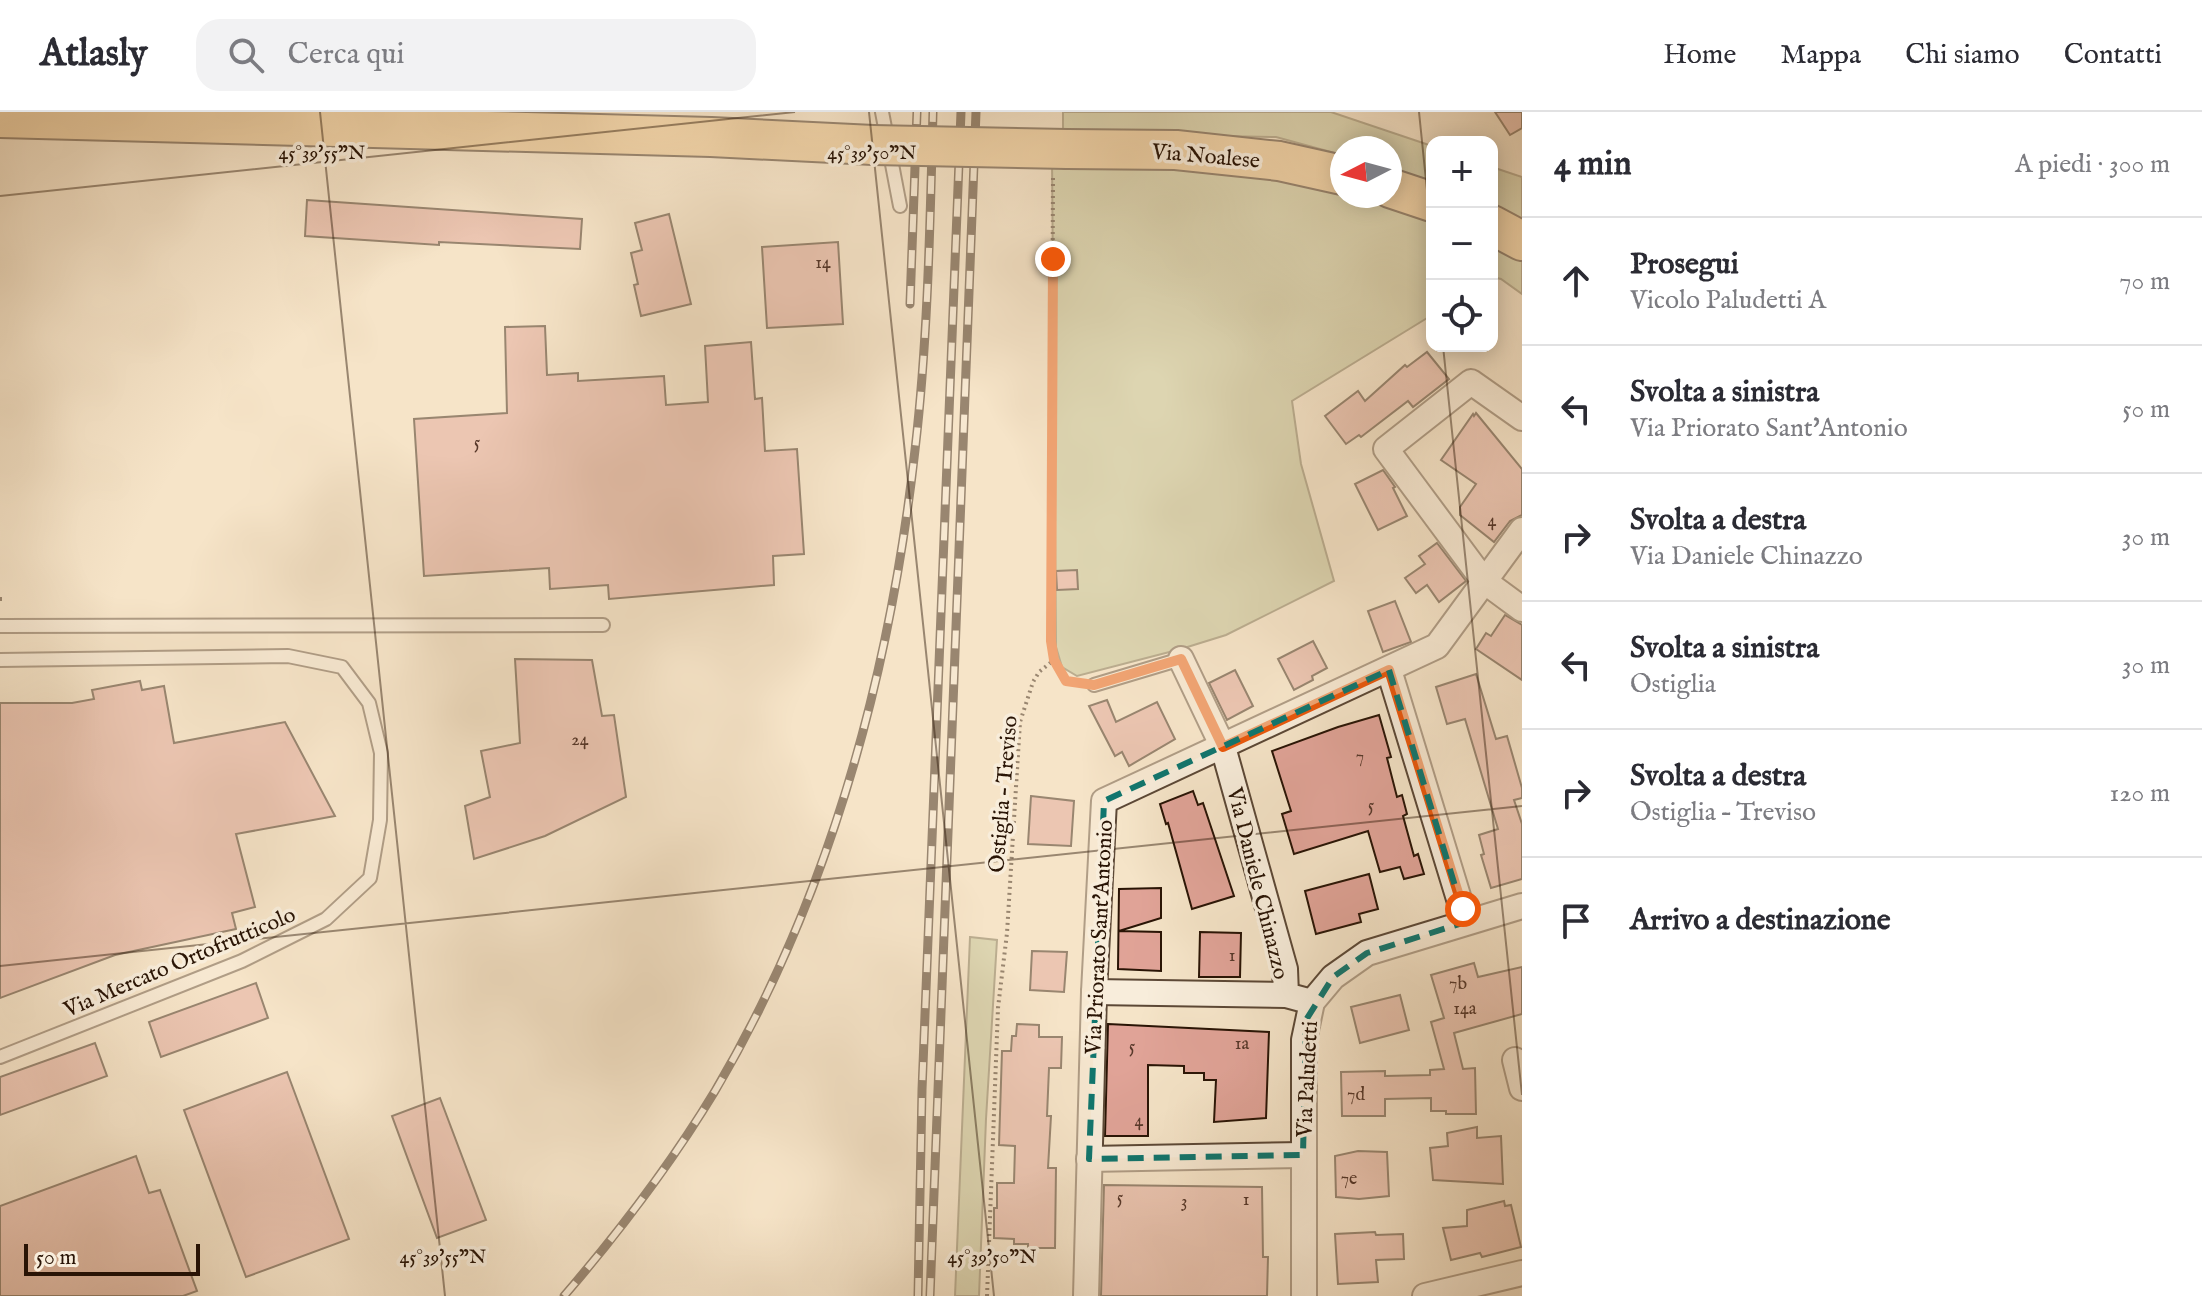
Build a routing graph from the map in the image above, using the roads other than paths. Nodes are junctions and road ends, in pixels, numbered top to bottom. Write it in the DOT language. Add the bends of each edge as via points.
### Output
graph roads {
  1 [pos="0,118"];
  2 [pos="877,129"];
  3 [pos="1330,172"];
  4 [pos="1402,192"];
  5 [pos="1426,200"];
  6 [pos="900,206"];
  7 [pos="1498,228"];
  8 [pos="1522,241"];
  9 [pos="1522,418"];
  10 [pos="1522,530"];
  11 [pos="1484,581"];
  12 [pos="1522,609"];
  13 [pos="603,625"];
  14 [pos="0,626"];
  15 [pos="1181,659"];
  16 [pos="0,660"];
  17 [pos="1389,670"];
  18 [pos="1094,685"];
  19 [pos="1223,747"];
  20 [pos="1522,906"];
  21 [pos="1466,922"];
  22 [pos="1094,992"];
  23 [pos="1286,995"];
  24 [pos="1312,1002"];
  25 [pos="0,1057"];
  26 [pos="1515,1060"];
  27 [pos="1522,1088"];
  28 [pos="1303,1155"];
  29 [pos="1089,1159"];
  30 [pos="1522,1273"];
  31 [pos="1086,1296"];
  32 [pos="1304,1296"];
  33 [pos="1425,1296"];
  1 -- 2 [label="main road" via="711,137"];
  2 -- 3 [label="main road, Via Noalese, bridge" via="1060,161 1176,150"];
  2 -- 6 [label="lane"];
  4 -- 5 [label="main road"];
  7 -- 8 [label="main road"];
  9 -- 11 [label="street" via="1471,382 1386,449"];
  10 -- 11 [label="street, Via Priorato Sant'Antonio"];
  11 -- 12 [label="street"];
  11 -- 17 [label="street, Via Priorato Sant'Antonio" via="1437,646"];
  13 -- 14 [label="lane"];
  15 -- 18 [label="lane"];
  15 -- 19 [label="street, Via Daniele Chinazzo"];
  16 -- 25 [label="lane, Via Mercato Ortofrutticolo" via="288,656 342,667 369,703 381,753 380,820 370,878 326,919 242,961"];
  17 -- 19 [label="street, Via Priorato Sant'Antonio"];
  17 -- 21 [label="street"];
  19 -- 22 [label="street, Via Priorato Sant'Antonio" via="1104,801"];
  19 -- 23 [label="street, Via Daniele Chinazzo" via="1285,969"];
  20 -- 21 [label="street, Via Paludetti"];
  21 -- 24 [label="street, Via Paludetti" via="1367,953 1333,977"];
  22 -- 23 [label="street"];
  22 -- 29 [label="street, Via Priorato Sant'Antonio"];
  23 -- 24 [label="street, Via Daniele Chinazzo"];
  24 -- 28 [label="street, Via Paludetti" via="1304,1040"];
  26 -- 27 [label="street"];
  28 -- 29 [label="street"];
  28 -- 32 [label="street, Via Paludetti"];
  29 -- 31 [label="street, Via Priorato Sant'Antonio"];
  30 -- 33 [label="street"];
}
